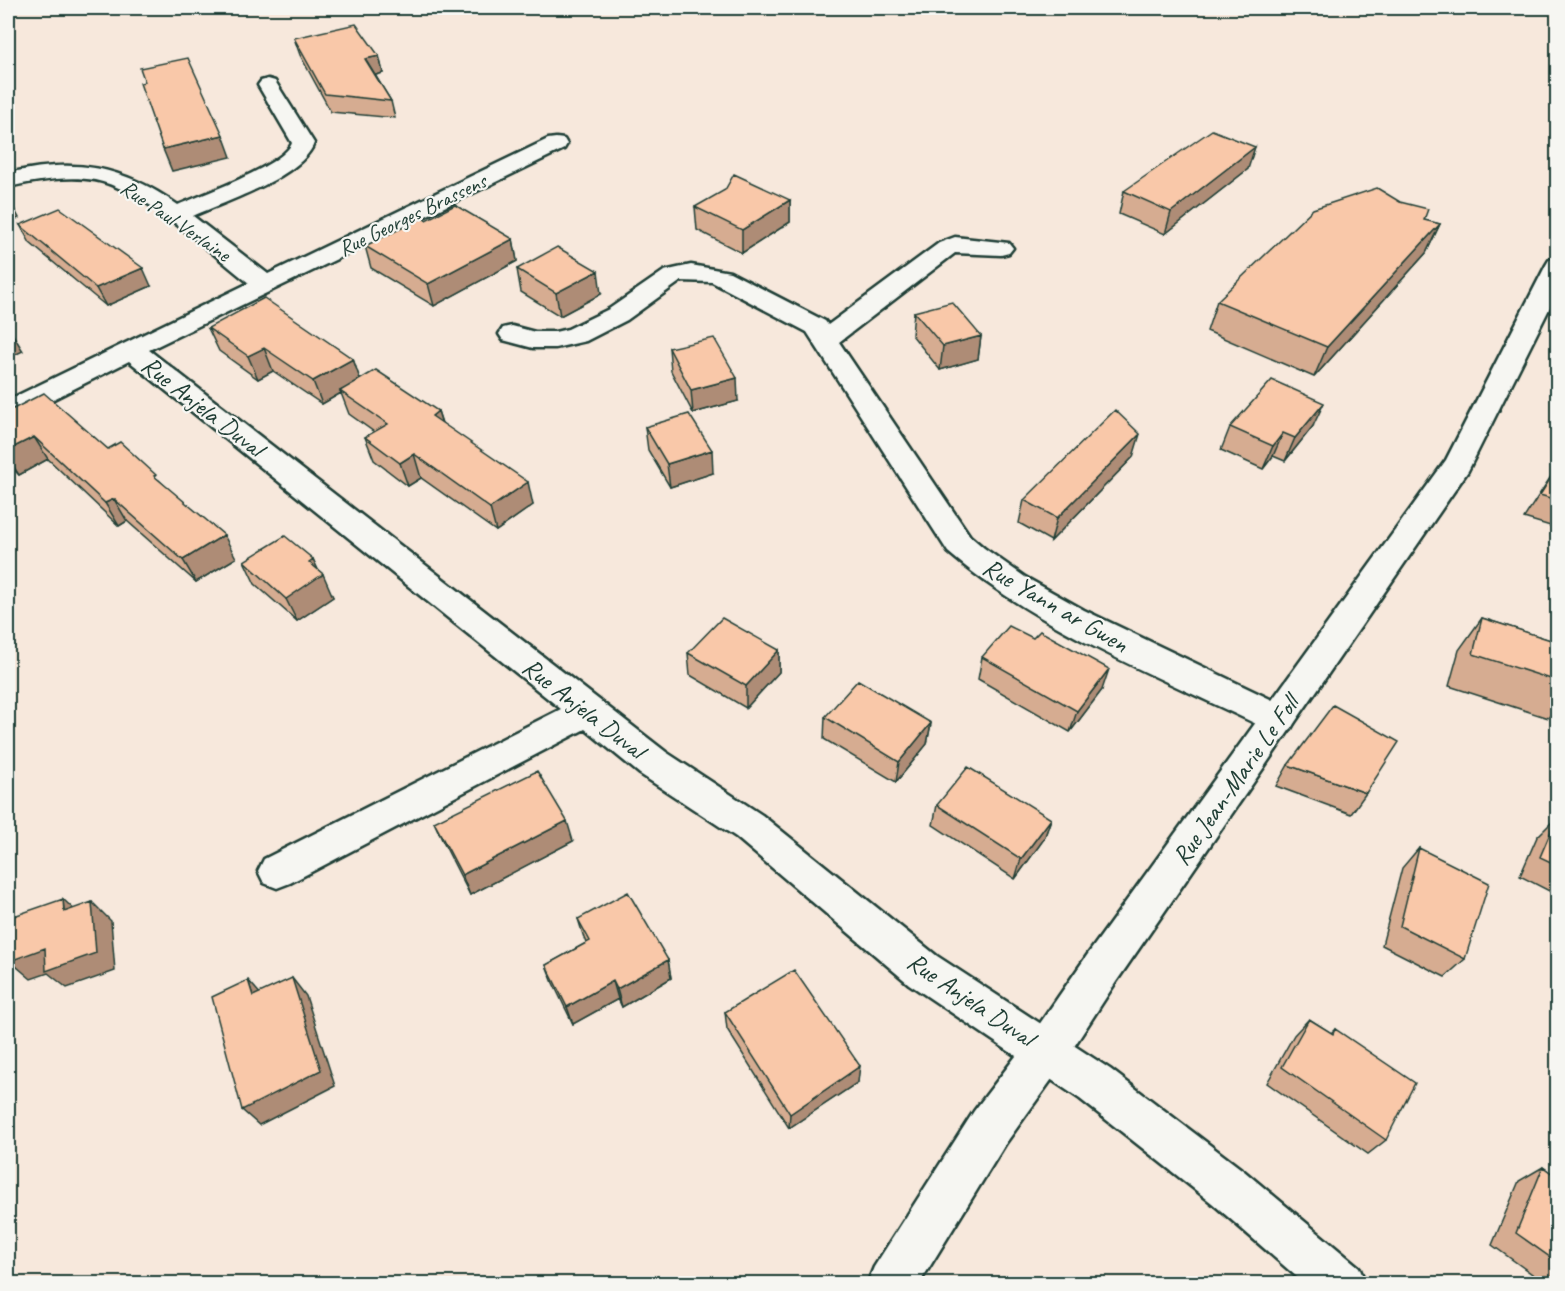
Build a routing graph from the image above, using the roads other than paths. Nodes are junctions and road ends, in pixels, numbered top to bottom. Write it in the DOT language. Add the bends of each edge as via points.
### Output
graph roads {
  1 [pos="268,85"];
  2 [pos="556,144"];
  3 [pos="8,180"];
  4 [pos="176,215"];
  5 [pos="1001,248"];
  6 [pos="1557,265"];
  7 [pos="267,285"];
  8 [pos="512,334"];
  9 [pos="825,340"];
  10 [pos="131,349"];
  11 [pos="8,411"];
  12 [pos="589,711"];
  13 [pos="1279,719"];
  14 [pos="276,872"];
  15 [pos="1047,1050"];
  16 [pos="891,1284"];
  17 [pos="1342,1284"];
  1 -- 4 [label="street" via="303,143 300,152 279,169"];
  2 -- 7 [label="street, Rue Georges Brassens"];
  3 -- 4 [label="street, Rue Paul Verlaine" via="57,172 105,175"];
  4 -- 7 [label="street, Rue Paul Verlaine"];
  5 -- 9 [label="street" via="956,244 947,248"];
  6 -- 13 [label="street, Rue Jean-Marie Le Foll" via="1458,464"];
  7 -- 10 [label="street, Rue Georges Brassens"];
  8 -- 9 [label="street, Rue Yann ar Gwen" via="534,341 573,337 594,329 673,276 704,272 721,277 816,327"];
  9 -- 13 [label="street, Rue Yann ar Gwen" via="959,544 987,569 1110,639"];
  10 -- 11 [label="street, Rue Georges Brassens"];
  10 -- 12 [label="street, Rue Anjela Duval"];
  12 -- 14 [label="street"];
  12 -- 15 [label="street, Rue Anjela Duval" via="653,763 748,826 923,970"];
  13 -- 15 [label="street, Rue Jean-Marie Le Foll"];
  15 -- 16 [label="street, Rue Jean-Marie Le Foll" via="990,1127"];
  15 -- 17 [label="street, Rue Anjela Duval" via="1163,1136"];
}
